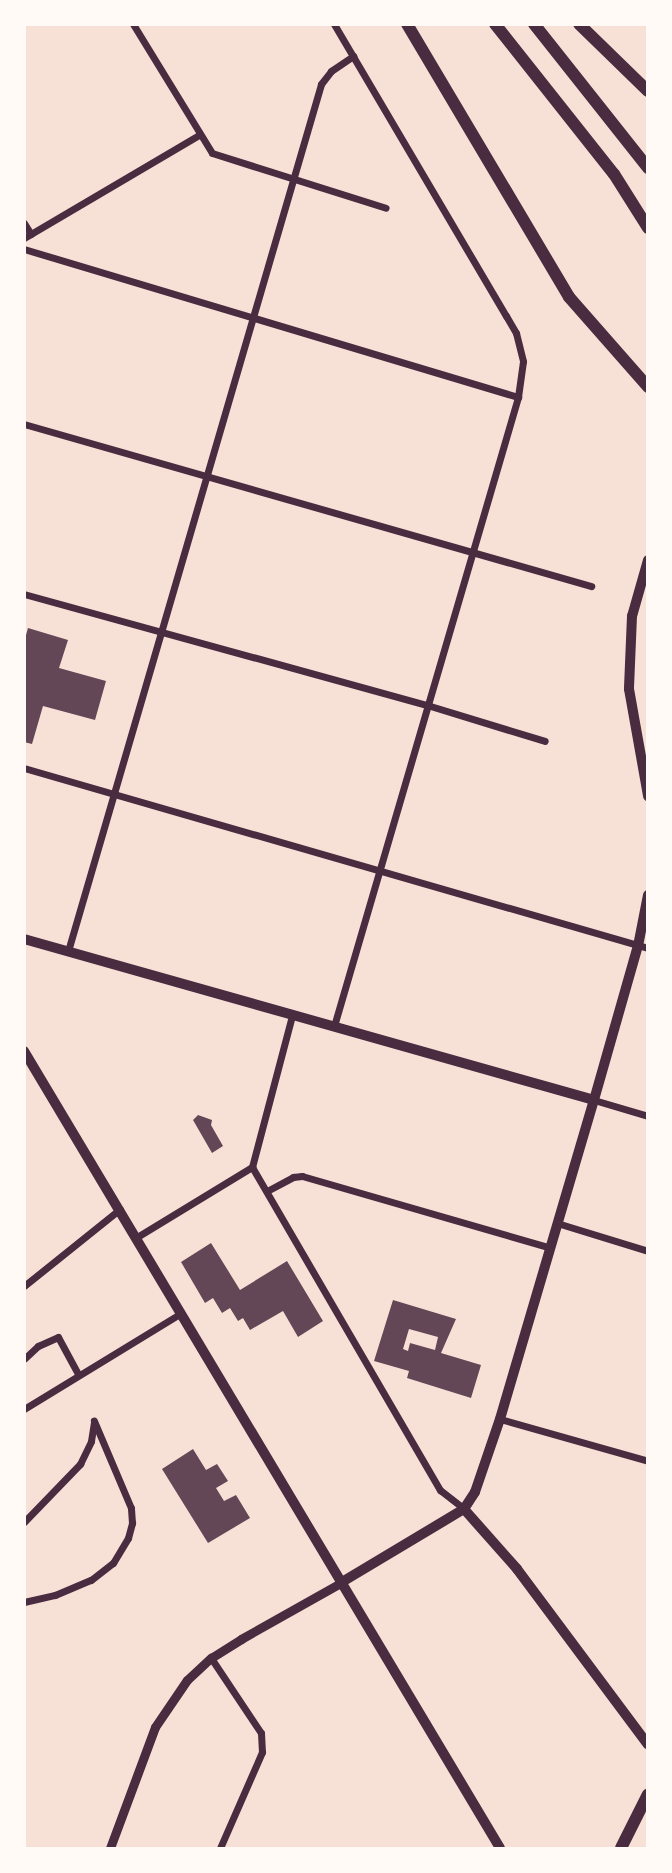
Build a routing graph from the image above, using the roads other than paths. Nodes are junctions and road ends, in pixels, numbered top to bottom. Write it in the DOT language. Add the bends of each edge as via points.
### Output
graph roads {
  1 [pos="133,24"];
  2 [pos="334,24"];
  3 [pos="407,24"];
  4 [pos="495,24"];
  5 [pos="534,24"];
  6 [pos="579,24"];
  7 [pos="353,56"];
  8 [pos="648,91"];
  9 [pos="199,135"];
  10 [pos="648,168"];
  11 [pos="294,180"];
  12 [pos="386,208"];
  13 [pos="24,223"];
  14 [pos="648,228"];
  15 [pos="28,236"];
  16 [pos="24,249"];
  17 [pos="254,317"];
  18 [pos="648,387"];
  19 [pos="518,397"];
  20 [pos="24,424"];
  21 [pos="207,476"];
  22 [pos="474,552"];
  23 [pos="648,560"];
  24 [pos="591,586"];
  25 [pos="24,594"];
  26 [pos="161,632"];
  27 [pos="427,705"];
  28 [pos="545,741"];
  29 [pos="24,768"];
  30 [pos="114,793"];
  31 [pos="648,796"];
  32 [pos="377,872"];
  33 [pos="648,895"];
  34 [pos="24,939"];
  35 [pos="643,947"];
  36 [pos="68,951"];
  37 [pos="292,1016"];
  38 [pos="334,1026"];
  39 [pos="24,1051"];
  40 [pos="594,1100"];
  41 [pos="648,1116"];
  42 [pos="252,1167"];
  43 [pos="267,1191"];
  44 [pos="120,1209"];
  45 [pos="557,1223"];
  46 [pos="136,1237"];
  47 [pos="551,1248"];
  48 [pos="648,1251"];
  49 [pos="25,1284"];
  50 [pos="181,1313"];
  51 [pos="24,1359"];
  52 [pos="78,1374"];
  53 [pos="24,1409"];
  54 [pos="500,1419"];
  55 [pos="648,1461"];
  56 [pos="464,1509"];
  57 [pos="24,1522"];
  58 [pos="342,1582"];
  59 [pos="24,1602"];
  60 [pos="211,1658"];
  61 [pos="648,1745"];
  62 [pos="648,1794"];
  63 [pos="110,1849"];
  64 [pos="220,1849"];
  65 [pos="500,1849"];
  66 [pos="621,1849"];
  1 -- 9 [label="street"];
  2 -- 7 [label="street"];
  3 -- 18 [label="highway" via="569,297"];
  4 -- 14 [label="highway" via="614,174"];
  5 -- 10 [label="highway"];
  6 -- 8 [label="highway"];
  7 -- 11 [label="street" via="331,71 321,85"];
  7 -- 19 [label="street" via="516,333 523,361"];
  9 -- 11 [label="street" via="212,153"];
  9 -- 15 [label="street"];
  11 -- 12 [label="street"];
  11 -- 17 [label="street"];
  13 -- 15 [label="street"];
  16 -- 17 [label="street"];
  17 -- 19 [label="street"];
  17 -- 21 [label="street"];
  19 -- 22 [label="street"];
  20 -- 21 [label="street"];
  21 -- 22 [label="street"];
  21 -- 26 [label="street"];
  22 -- 24 [label="street"];
  22 -- 27 [label="street"];
  23 -- 31 [label="main road" via="632,616 629,690"];
  25 -- 26 [label="street"];
  26 -- 27 [label="street"];
  26 -- 30 [label="street"];
  27 -- 28 [label="street"];
  27 -- 32 [label="street"];
  29 -- 30 [label="street"];
  30 -- 32 [label="street"];
  30 -- 36 [label="street"];
  32 -- 35 [label="street"];
  32 -- 38 [label="street"];
  33 -- 35 [label="main road"];
  34 -- 36 [label="main road"];
  35 -- 40 [label="main road"];
  36 -- 37 [label="main road"];
  37 -- 38 [label="main road"];
  37 -- 42 [label="street"];
  38 -- 40 [label="main road"];
  39 -- 44 [label="main road"];
  40 -- 41 [label="street"];
  40 -- 45 [label="main road"];
  42 -- 43 [label="street"];
  42 -- 46 [label="street"];
  43 -- 47 [label="street" via="302,1176"];
  43 -- 56 [label="street" via="440,1490"];
  44 -- 46 [label="main road"];
  44 -- 49 [label="street"];
  45 -- 47 [label="main road"];
  45 -- 48 [label="street"];
  46 -- 50 [label="main road"];
  47 -- 54 [label="main road"];
  50 -- 52 [label="street"];
  50 -- 58 [label="main road"];
  51 -- 52 [label="street" via="58,1337"];
  52 -- 53 [label="street"];
  54 -- 55 [label="street"];
  54 -- 56 [label="main road" via="479,1483"];
  56 -- 58 [label="main road"];
  56 -- 61 [label="main road" via="517,1569"];
  57 -- 59 [label="street" via="80,1464 94,1421 131,1508 128,1538 113,1563 91,1580"];
  58 -- 60 [label="street"];
  58 -- 65 [label="main road"];
  60 -- 63 [label="street" via="187,1680 155,1727"];
  60 -- 64 [label="street" via="261,1733 262,1752"];
  62 -- 66 [label="highway"];
}
